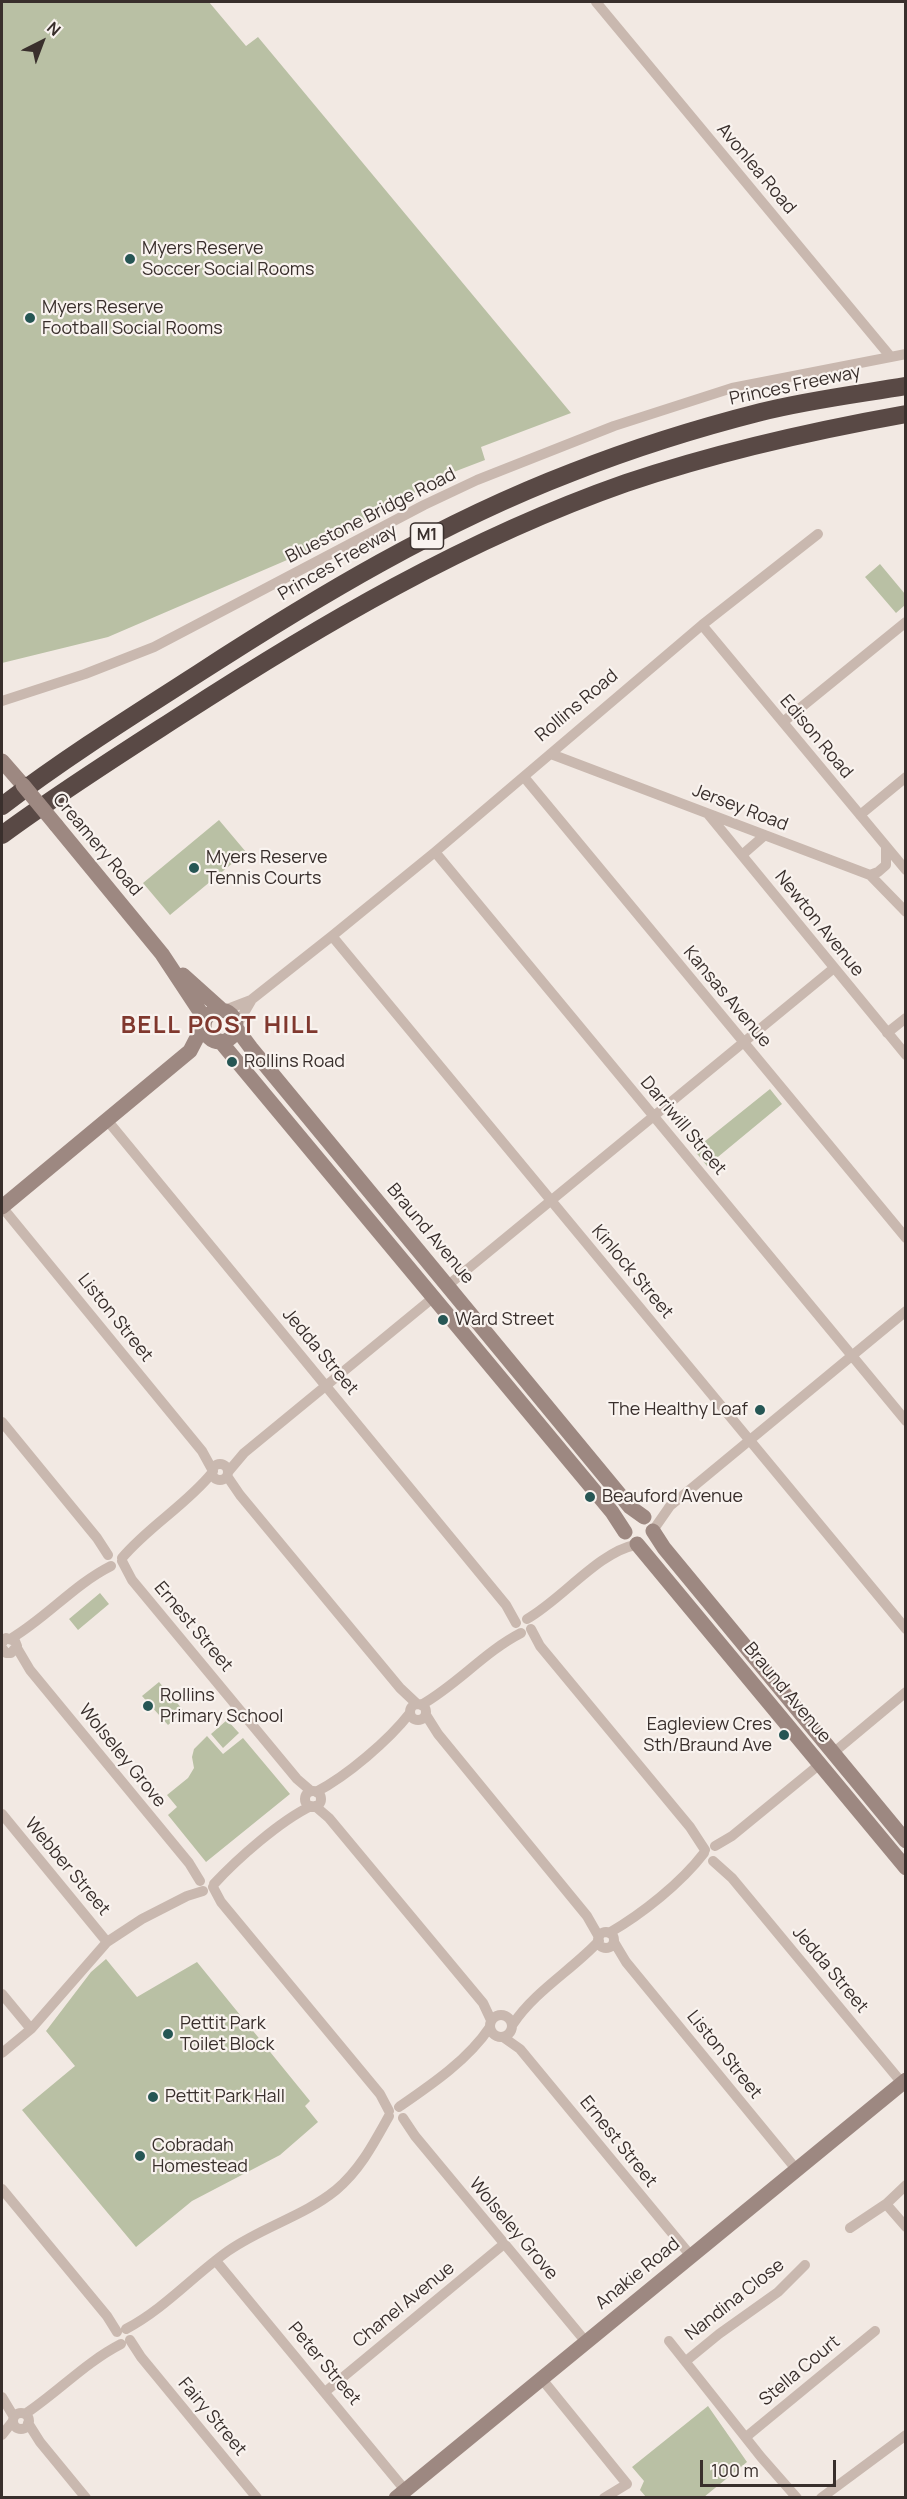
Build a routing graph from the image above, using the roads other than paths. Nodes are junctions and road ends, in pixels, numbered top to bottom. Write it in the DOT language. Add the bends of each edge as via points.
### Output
graph roads {
  1 [pos="596,2"];
  2 [pos="906,354"];
  3 [pos="890,356"];
  4 [pos="906,386"];
  5 [pos="906,414"];
  6 [pos="818,534"];
  7 [pos="906,622"];
  8 [pos="702,625"];
  9 [pos="2,701"];
  10 [pos="783,722"];
  11 [pos="550,754"];
  12 [pos="2,761"];
  13 [pos="524,777"];
  14 [pos="906,777"];
  15 [pos="2,806"];
  16 [pos="707,813"];
  17 [pos="860,815"];
  18 [pos="2,835"];
  19 [pos="765,835"];
  20 [pos="886,846"];
  21 [pos="435,852"];
  22 [pos="742,855"];
  23 [pos="905,870"];
  24 [pos="878,873"];
  25 [pos="906,912"];
  26 [pos="332,936"];
  27 [pos="162,954"];
  28 [pos="834,968"];
  29 [pos="251,1000"];
  30 [pos="223,1010"];
  31 [pos="906,1018"];
  32 [pos="204,1024"];
  33 [pos="237,1026"];
  34 [pos="887,1033"];
  35 [pos="219,1041"];
  36 [pos="744,1043"];
  37 [pos="190,1051"];
  38 [pos="906,1055"];
  39 [pos="653,1117"];
  40 [pos="107,1120"];
  41 [pos="552,1200"];
  42 [pos="2,1207"];
  43 [pos="906,1238"];
  44 [pos="447,1286"];
  45 [pos="434,1297"];
  46 [pos="906,1311"];
  47 [pos="851,1356"];
  48 [pos="326,1385"];
  49 [pos="906,1421"];
  50 [pos="2,1422"];
  51 [pos="749,1439"];
  52 [pos="220,1473"];
  53 [pos="649,1524"];
  54 [pos="630,1539"];
  55 [pos="114,1559"];
  56 [pos="524,1626"];
  57 [pos="906,1629"];
  58 [pos="7,1645"];
  59 [pos="906,1692"];
  60 [pos="418,1712"];
  61 [pos="833,1753"];
  62 [pos="820,1764"];
  63 [pos="313,1799"];
  64 [pos="2,1814"];
  65 [pos="906,1841"];
  66 [pos="712,1853"];
  67 [pos="906,1868"];
  68 [pos="206,1885"];
  69 [pos="606,1940"];
  70 [pos="107,1942"];
  71 [pos="2,1994"];
  72 [pos="501,2026"];
  73 [pos="31,2029"];
  74 [pos="2,2054"];
  75 [pos="904,2081"];
  76 [pos="397,2114"];
  77 [pos="796,2169"];
  78 [pos="906,2185"];
  79 [pos="2,2189"];
  80 [pos="886,2204"];
  81 [pos="906,2227"];
  82 [pos="850,2228"];
  83 [pos="504,2244"];
  84 [pos="691,2256"];
  85 [pos="216,2261"];
  86 [pos="805,2265"];
  87 [pos="875,2331"];
  88 [pos="124,2336"];
  89 [pos="669,2341"];
  90 [pos="586,2342"];
  91 [pos="686,2361"];
  92 [pos="541,2378"];
  93 [pos="325,2392"];
  94 [pos="2,2397"];
  95 [pos="21,2420"];
  96 [pos="906,2435"];
  97 [pos="2,2436"];
  98 [pos="746,2437"];
  99 [pos="400,2494"];
  100 [pos="86,2498"];
  101 [pos="257,2498"];
  102 [pos="604,2498"];
  103 [pos="797,2498"];
  104 [pos="821,2498"];
  1 -- 3 [label="street, Avonlea Road"];
  2 -- 3 [label="street, Bluestone Bridge Road"];
  3 -- 9 [label="street, Bluestone Bridge Road" via="732,388 614,426 424,505 154,647"];
  4 -- 15 [label="highway, Princes Freeway / M1" via="762,412 662,441 573,472 446,527 260,634 54,766"];
  5 -- 18 [label="highway, M1" via="809,432 706,458 625,484 470,548 304,637"];
  6 -- 8 [label="street, Rollins Road"];
  7 -- 10 [label="street"];
  8 -- 10 [label="street, Edison Road"];
  8 -- 11 [label="street, Rollins Road"];
  10 -- 17 [label="street, Edison Road"];
  11 -- 13 [label="street, Rollins Road"];
  11 -- 16 [label="street, Jersey Road"];
  12 -- 27 [label="street, Creamery Road, bridge"];
  13 -- 21 [label="street, Rollins Road"];
  13 -- 36 [label="street, Kansas Avenue"];
  14 -- 17 [label="street"];
  16 -- 19 [label="street, Jersey Road"];
  16 -- 22 [label="street, Newton Avenue"];
  17 -- 20 [label="street, Edison Road"];
  19 -- 22 [label="street"];
  19 -- 24 [label="street, Jersey Road"];
  20 -- 23 [label="street, Edison Road"];
  20 -- 24 [label="street"];
  21 -- 26 [label="street, Rollins Road"];
  21 -- 39 [label="street, Darriwill Street"];
  22 -- 28 [label="street, Newton Avenue"];
  23 -- 24 [label="street" via="897,865"];
  24 -- 25 [label="street, Jersey Road" via="882,890"];
  26 -- 29 [label="street, Rollins Road"];
  26 -- 41 [label="street, Kinlock Street"];
  27 -- 30 [label="street, Creamery Road"];
  27 -- 32 [label="street, Creamery Road" via="201,1013"];
  28 -- 34 [label="street, Newton Avenue"];
  28 -- 36 [label="street"];
  29 -- 30 [label="street, Rollins Road"];
  29 -- 33 [label="street, Rollins Road"];
  30 -- 32 [label="street" via="211,1014"];
  30 -- 33 [label="street" via="232,1015"];
  31 -- 34 [label="street"];
  32 -- 35 [label="street" via="208,1036"];
  32 -- 37 [label="street"];
  33 -- 35 [label="street" via="230,1037"];
  33 -- 44 [label="street, Braund Avenue"];
  34 -- 38 [label="street, Newton Avenue"];
  35 -- 37 [label="street"];
  35 -- 45 [label="street, Braund Avenue"];
  36 -- 39 [label="street"];
  36 -- 43 [label="street, Kansas Avenue"];
  37 -- 40 [label="street"];
  39 -- 41 [label="street"];
  39 -- 47 [label="street, Darriwill Street"];
  40 -- 42 [label="street"];
  40 -- 48 [label="street, Jedda Street"];
  41 -- 44 [label="street"];
  41 -- 51 [label="street, Kinlock Street"];
  42 -- 52 [label="street, Liston Street"];
  44 -- 45 [label="street"];
  44 -- 53 [label="street, Braund Avenue" via="630,1507"];
  45 -- 48 [label="street"];
  45 -- 54 [label="street, Braund Avenue"];
  46 -- 47 [label="street"];
  47 -- 49 [label="street, Darriwill Street"];
  47 -- 51 [label="street"];
  48 -- 52 [label="street"];
  48 -- 56 [label="street, Jedda Street"];
  50 -- 55 [label="street, Ernest Street"];
  51 -- 53 [label="street"];
  51 -- 57 [label="street, Kinlock Street"];
  52 -- 55 [label="street"];
  52 -- 60 [label="street, Liston Street"];
  53 -- 54 [label="street" via="646,1540"];
  53 -- 54 [label="street" via="632,1522"];
  53 -- 61 [label="street, Braund Avenue" via="664,1548"];
  54 -- 56 [label="street"];
  54 -- 62 [label="street, Braund Avenue"];
  55 -- 58 [label="street"];
  55 -- 63 [label="street, Ernest Street"];
  56 -- 60 [label="street"];
  56 -- 66 [label="street, Jedda Street"];
  58 -- 68 [label="street, Wolseley Grove"];
  59 -- 61 [label="street"];
  60 -- 63 [label="street"];
  60 -- 69 [label="street, Liston Street"];
  61 -- 62 [label="street"];
  61 -- 65 [label="street, Braund Avenue"];
  62 -- 66 [label="street"];
  62 -- 67 [label="street, Braund Avenue"];
  63 -- 68 [label="street"];
  63 -- 72 [label="street, Ernest Street"];
  64 -- 70 [label="street, Webber Street"];
  66 -- 69 [label="street"];
  66 -- 75 [label="street, Jedda Street"];
  68 -- 70 [label="street"];
  68 -- 76 [label="street, Wolseley Grove"];
  69 -- 72 [label="street"];
  69 -- 77 [label="street, Liston Street"];
  70 -- 73 [label="street"];
  71 -- 73 [label="street"];
  72 -- 76 [label="street"];
  72 -- 84 [label="street, Ernest Street"];
  73 -- 74 [label="street"];
  75 -- 77 [label="street, Anakie Road"];
  76 -- 83 [label="street, Wolseley Grove"];
  76 -- 85 [label="street" via="336,2190 242,2242"];
  77 -- 84 [label="street, Anakie Road"];
  78 -- 80 [label="street"];
  79 -- 88 [label="street, Fairy Street"];
  80 -- 81 [label="street"];
  80 -- 82 [label="street"];
  83 -- 90 [label="street, Wolseley Grove"];
  83 -- 93 [label="street, Chanel Avenue"];
  84 -- 90 [label="street, Anakie Road"];
  85 -- 88 [label="street"];
  85 -- 93 [label="street, Peter Street"];
  86 -- 91 [label="street, Nandina Close" via="778,2292"];
  87 -- 98 [label="street, Stella Court"];
  88 -- 95 [label="street"];
  88 -- 101 [label="street, Fairy Street"];
  89 -- 91 [label="street"];
  90 -- 92 [label="street, Anakie Road"];
  91 -- 98 [label="street"];
  92 -- 99 [label="street, Anakie Road"];
  92 -- 102 [label="street" via="627,2484"];
  93 -- 99 [label="street, Peter Street"];
  94 -- 95 [label="street"];
  95 -- 97 [label="street"];
  95 -- 100 [label="street"];
  96 -- 104 [label="street"];
  98 -- 103 [label="street"];
}
